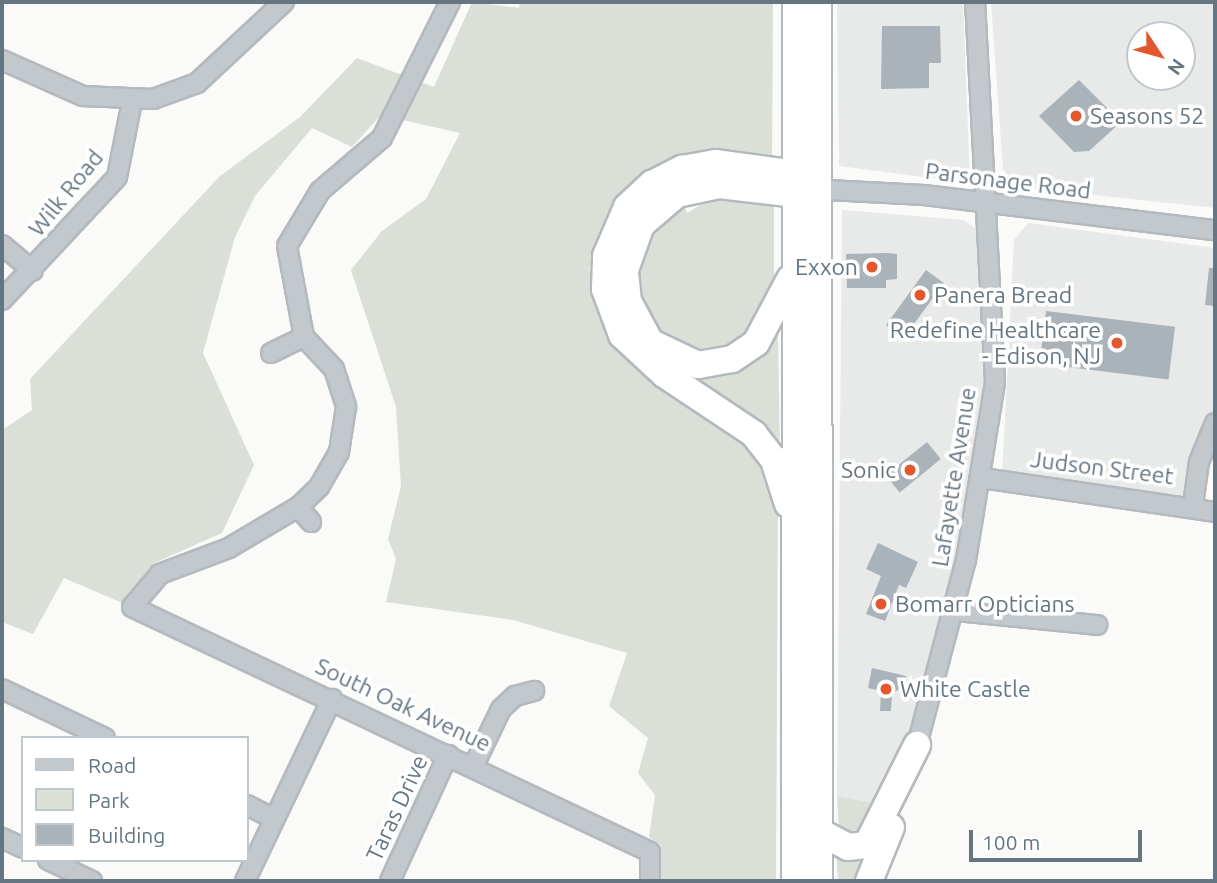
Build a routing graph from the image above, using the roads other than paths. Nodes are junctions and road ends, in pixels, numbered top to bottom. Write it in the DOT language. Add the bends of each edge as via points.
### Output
graph roads {
  1 [pos="284,2"];
  2 [pos="450,2"];
  3 [pos="796,2"];
  4 [pos="818,2"];
  5 [pos="975,2"];
  6 [pos="2,60"];
  7 [pos="132,101"];
  8 [pos="803,185"];
  9 [pos="987,203"];
  10 [pos="1208,229"];
  11 [pos="2,246"];
  12 [pos="795,264"];
  13 [pos="33,271"];
  14 [pos="2,300"];
  15 [pos="304,337"];
  16 [pos="271,353"];
  17 [pos="1215,423"];
  18 [pos="982,478"];
  19 [pos="1194,505"];
  20 [pos="298,507"];
  21 [pos="1215,512"];
  22 [pos="796,518"];
  23 [pos="311,522"];
  24 [pos="955,611"];
  25 [pos="1097,625"];
  26 [pos="2,689"];
  27 [pos="534,691"];
  28 [pos="331,699"];
  29 [pos="101,736"];
  30 [pos="917,746"];
  31 [pos="448,755"];
  32 [pos="474,765"];
  33 [pos="248,806"];
  34 [pos="272,818"];
  35 [pos="818,831"];
  36 [pos="2,838"];
  37 [pos="21,847"];
  38 [pos="52,862"];
  39 [pos="92,881"];
  40 [pos="244,881"];
  41 [pos="390,881"];
  42 [pos="650,881"];
  43 [pos="795,881"];
  44 [pos="819,881"];
  45 [pos="869,881"];
  1 -- 7 [label="street" via="197,83 164,97"];
  2 -- 15 [label="street" via="382,138 320,191 299,218 287,246"];
  3 -- 8 [label="highway"];
  4 -- 8 [label="highway"];
  5 -- 9 [label="street, Lafayette Avenue"];
  6 -- 7 [label="street" via="66,91"];
  7 -- 13 [label="street, Wilk Road" via="123,166"];
  8 -- 9 [label="street, Parsonage Road"];
  8 -- 12 [label="highway"];
  8 -- 12 [label="highway" via="704,185 665,201 633,240 625,270 628,302 646,336 666,354 690,364 722,362 764,334"];
  8 -- 22 [label="highway" via="715,163 652,184 618,220 605,274 609,306 632,347 754,434 774,460"];
  8 -- 35 [label="highway"];
  9 -- 10 [label="street, Parsonage Road"];
  9 -- 18 [label="street, Lafayette Avenue" via="995,382"];
  11 -- 13 [label="street"];
  12 -- 22 [label="highway"];
  13 -- 14 [label="street, Wilk Road"];
  15 -- 16 [label="street"];
  15 -- 20 [label="street" via="334,369 346,407 339,452 319,487"];
  17 -- 19 [label="street" via="1199,462"];
  18 -- 19 [label="street, Judson Street"];
  18 -- 24 [label="street, Lafayette Avenue"];
  19 -- 21 [label="street, Judson Street"];
  20 -- 23 [label="street"];
  20 -- 28 [label="street, South Oak Avenue" via="229,548 160,574 132,607"];
  22 -- 43 [label="highway"];
  24 -- 25 [label="street"];
  24 -- 30 [label="street, Lafayette Avenue"];
  26 -- 29 [label="street"];
  27 -- 32 [label="street" via="515,696 501,709"];
  28 -- 31 [label="street, South Oak Avenue"];
  28 -- 34 [label="street"];
  30 -- 35 [label="highway" via="867,845 848,847"];
  30 -- 45 [label="highway" via="913,771"];
  31 -- 32 [label="street, South Oak Avenue"];
  31 -- 41 [label="street, Taras Drive"];
  32 -- 42 [label="street, South Oak Avenue" via="650,852"];
  33 -- 34 [label="street"];
  34 -- 40 [label="street"];
  35 -- 44 [label="highway"];
  36 -- 37 [label="street"];
  38 -- 39 [label="street"];
}
